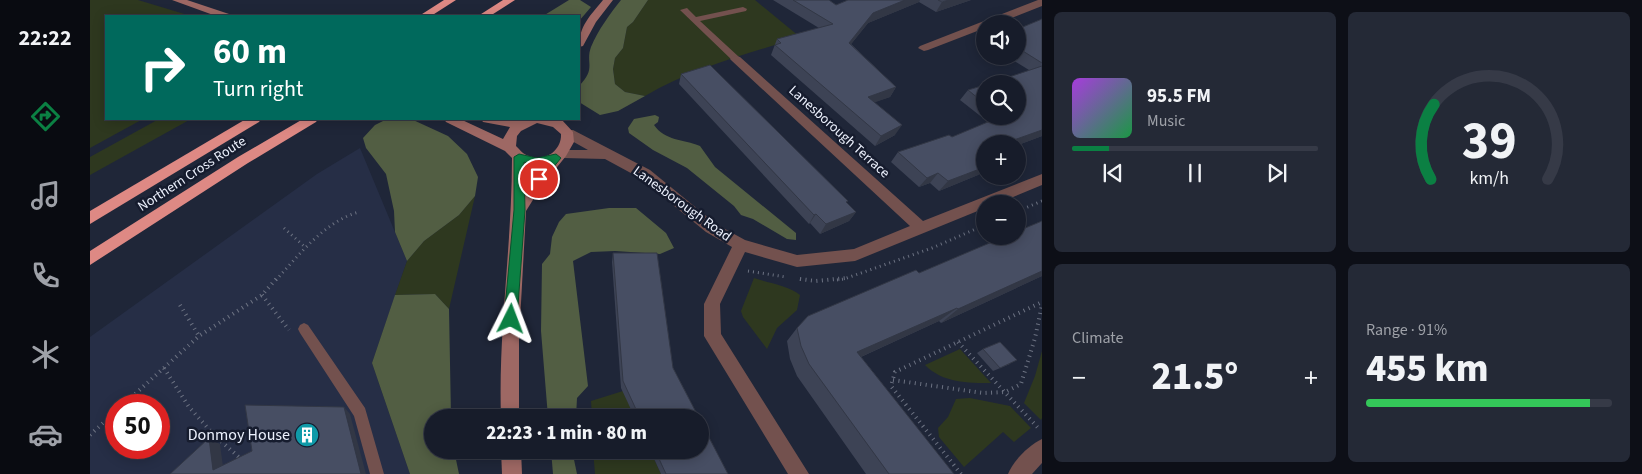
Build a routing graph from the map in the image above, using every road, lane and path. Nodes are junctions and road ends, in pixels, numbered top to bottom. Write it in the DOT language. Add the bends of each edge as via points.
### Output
graph roads {
  1 [pos="177,0"];
  2 [pos="451,0"];
  3 [pos="510,0"];
  4 [pos="608,0"];
  5 [pos="1042,2"];
  6 [pos="743,9"];
  7 [pos="684,10"];
  8 [pos="221,15"];
  9 [pos="426,15"];
  10 [pos="485,15"];
  11 [pos="1008,15"];
  12 [pos="696,20"];
  13 [pos="976,28"];
  14 [pos="580,42"];
  15 [pos="924,48"];
  16 [pos="736,59"];
  17 [pos="253,120"];
  18 [pos="310,120"];
  19 [pos="452,120"];
  20 [pos="506,120"];
  21 [pos="526,121"];
  22 [pos="564,126"];
  23 [pos="514,152"];
  24 [pos="606,155"];
  25 [pos="559,156"];
  26 [pos="1042,179"];
  27 [pos="1042,201"];
  28 [pos="1026,208"];
  29 [pos="520,210"];
  30 [pos="359,212"];
  31 [pos="90,218"];
  32 [pos="284,228"];
  33 [pos="921,228"];
  34 [pos="741,245"];
  35 [pos="306,248"];
  36 [pos="90,259"];
  37 [pos="262,295"];
  38 [pos="1042,303"];
  39 [pos="180,305"];
  40 [pos="298,333"];
  41 [pos="199,336"];
  42 [pos="958,342"];
  43 [pos="164,368"];
  44 [pos="893,380"];
  45 [pos="1005,392"];
  46 [pos="135,394"];
  47 [pos="509,409"];
  48 [pos="105,421"];
  49 [pos="1042,432"];
  50 [pos="90,435"];
  51 [pos="1042,449"];
  52 [pos="241,459"];
  53 [pos="511,459"];
  54 [pos="377,474"];
  55 [pos="512,474"];
  56 [pos="799,474"];
  57 [pos="961,474"];
  58 [pos="1018,474"];
  1 -- 8 [label="main road"];
  2 -- 9 [label="highway"];
  3 -- 10 [label="highway"];
  4 -- 14 [label="main road" via="591,21"];
  5 -- 11 [label="street"];
  6 -- 12 [label="lane"];
  7 -- 12 [label="lane"];
  12 -- 16 [label="lane"];
  13 -- 15 [label="street"];
  16 -- 33 [label="street, Lanesborough Terrace"];
  17 -- 31 [label="highway, Northern Cross Route"];
  18 -- 36 [label="highway, Northern Cross Route"];
  19 -- 23 [label="main road"];
  20 -- 21 [label="main road"];
  21 -- 22 [label="main road" via="546,120"];
  21 -- 23 [label="main road" via="510,135"];
  22 -- 24 [label="street, Lanesborough Road"];
  22 -- 25 [label="main road" via="569,140"];
  23 -- 25 [label="main road" via="537,162"];
  23 -- 29 [label="main road"];
  24 -- 25 [label="street, Lanesborough Road"];
  24 -- 34 [label="street, Lanesborough Road" via="645,174 711,228"];
  25 -- 29 [label="main road" via="536,182"];
  26 -- 33 [label="street, Lanesborough Road"];
  27 -- 28 [label="path"];
  29 -- 47 [label="main road" via="512,294"];
  30 -- 35 [label="path" via="348,215"];
  32 -- 35 [label="path"];
  33 -- 34 [label="street, Lanesborough Road" via="855,255 797,261"];
  34 -- 56 [label="street" via="712,304 714,336"];
  35 -- 37 [label="path"];
  37 -- 40 [label="path"];
  37 -- 41 [label="path"];
  38 -- 42 [label="path"];
  38 -- 45 [label="path" via="1036,338 1021,384"];
  39 -- 41 [label="path"];
  40 -- 54 [label="lane" via="360,413"];
  41 -- 43 [label="path"];
  42 -- 44 [label="path" via="895,372"];
  42 -- 45 [label="path"];
  43 -- 46 [label="path"];
  43 -- 52 [label="path" via="189,407"];
  44 -- 45 [label="path" via="983,394"];
  44 -- 57 [label="path" via="892,386"];
  45 -- 49 [label="path"];
  48 -- 50 [label="path"];
  51 -- 58 [label="street"];
  53 -- 55 [label="main road"];
}
